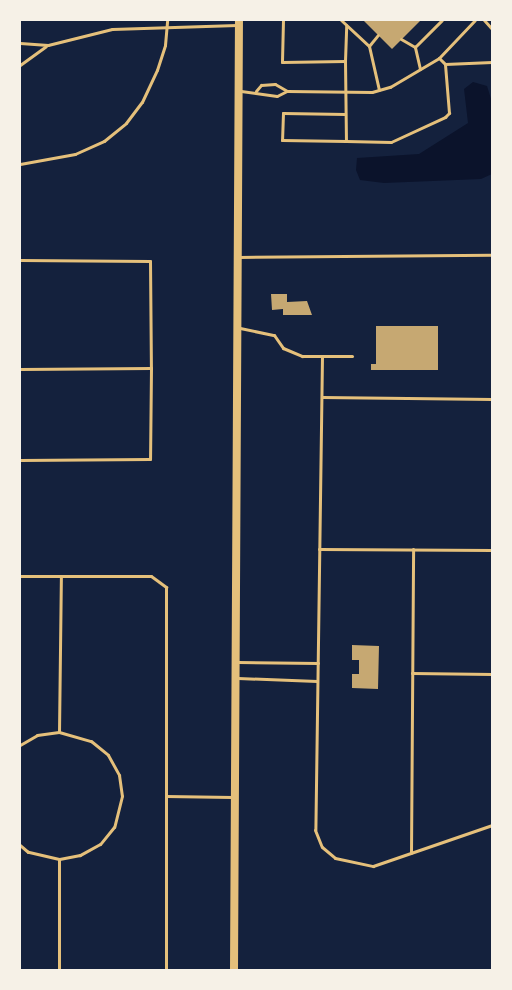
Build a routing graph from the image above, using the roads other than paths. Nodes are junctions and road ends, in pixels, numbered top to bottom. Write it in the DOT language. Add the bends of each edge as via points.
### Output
graph roads {
  1 [pos="166,20"];
  2 [pos="283,20"];
  3 [pos="340,20"];
  4 [pos="442,20"];
  5 [pos="475,20"];
  6 [pos="484,20"];
  7 [pos="238,22"];
  8 [pos="346,25"];
  9 [pos="167,26"];
  10 [pos="492,29"];
  11 [pos="378,35"];
  12 [pos="401,39"];
  13 [pos="20,43"];
  14 [pos="48,45"];
  15 [pos="369,46"];
  16 [pos="415,47"];
  17 [pos="439,58"];
  18 [pos="345,61"];
  19 [pos="492,62"];
  20 [pos="445,64"];
  21 [pos="20,65"];
  22 [pos="420,69"];
  23 [pos="379,90"];
  24 [pos="241,91"];
  25 [pos="256,91"];
  26 [pos="287,91"];
  27 [pos="345,92"];
  28 [pos="345,114"];
  29 [pos="346,141"];
  30 [pos="20,165"];
  31 [pos="492,255"];
  32 [pos="237,257"];
  33 [pos="20,260"];
  34 [pos="237,327"];
  35 [pos="322,357"];
  36 [pos="352,357"];
  37 [pos="151,368"];
  38 [pos="20,369"];
  39 [pos="322,397"];
  40 [pos="492,399"];
  41 [pos="20,460"];
  42 [pos="319,549"];
  43 [pos="413,549"];
  44 [pos="492,550"];
  45 [pos="20,576"];
  46 [pos="61,576"];
  47 [pos="233,662"];
  48 [pos="318,663"];
  49 [pos="412,673"];
  50 [pos="492,674"];
  51 [pos="233,678"];
  52 [pos="317,681"];
  53 [pos="58,732"];
  54 [pos="20,745"];
  55 [pos="166,796"];
  56 [pos="232,797"];
  57 [pos="492,825"];
  58 [pos="20,845"];
  59 [pos="411,853"];
  60 [pos="58,859"];
  61 [pos="59,970"];
  62 [pos="166,970"];
  63 [pos="234,970"];
  1 -- 9 [label="lane"];
  2 -- 18 [label="lane" via="282,62"];
  3 -- 8 [label="lane"];
  4 -- 16 [label="lane"];
  5 -- 17 [label="lane"];
  6 -- 10 [label="lane"];
  7 -- 9 [label="lane"];
  7 -- 24 [label="main road"];
  8 -- 15 [label="lane"];
  8 -- 18 [label="lane"];
  9 -- 14 [label="lane" via="112,29"];
  9 -- 30 [label="lane" via="165,45 150,87 126,123 104,141 75,154"];
  11 -- 15 [label="lane"];
  12 -- 16 [label="lane"];
  13 -- 14 [label="lane"];
  14 -- 21 [label="lane"];
  15 -- 23 [label="lane"];
  16 -- 22 [label="lane"];
  17 -- 20 [label="lane"];
  17 -- 22 [label="lane"];
  18 -- 27 [label="lane"];
  19 -- 20 [label="lane"];
  20 -- 29 [label="lane" via="449,113 445,117 391,142"];
  22 -- 23 [label="lane"];
  23 -- 27 [label="lane"];
  24 -- 25 [label="lane"];
  24 -- 32 [label="main road"];
  25 -- 26 [label="lane" via="259,96"];
  25 -- 26 [label="lane" via="261,85 275,84"];
  26 -- 27 [label="lane"];
  27 -- 28 [label="lane"];
  28 -- 29 [label="lane"];
  28 -- 29 [label="lane" via="283,113 282,140"];
  31 -- 32 [label="lane"];
  32 -- 34 [label="main road"];
  33 -- 37 [label="lane" via="150,261"];
  34 -- 35 [label="lane" via="274,335 283,348 302,357"];
  34 -- 47 [label="main road"];
  35 -- 36 [label="lane"];
  35 -- 39 [label="lane"];
  37 -- 38 [label="lane"];
  37 -- 41 [label="lane" via="150,459"];
  39 -- 40 [label="lane"];
  39 -- 42 [label="lane"];
  42 -- 43 [label="lane"];
  42 -- 48 [label="lane"];
  43 -- 44 [label="lane"];
  43 -- 49 [label="lane"];
  45 -- 46 [label="lane"];
  46 -- 53 [label="lane"];
  46 -- 55 [label="lane" via="151,576 166,586"];
  47 -- 48 [label="lane"];
  47 -- 51 [label="main road"];
  48 -- 52 [label="lane"];
  49 -- 50 [label="lane"];
  49 -- 59 [label="lane"];
  51 -- 52 [label="lane"];
  51 -- 56 [label="main road"];
  52 -- 59 [label="lane" via="315,830 322,847 335,858 361,866 373,866"];
  53 -- 54 [label="lane" via="37,735"];
  53 -- 60 [label="lane" via="91,741 108,755 118,775 122,796 114,827 100,844 80,855"];
  55 -- 56 [label="lane"];
  55 -- 62 [label="lane"];
  56 -- 63 [label="main road"];
  57 -- 59 [label="lane"];
  58 -- 60 [label="lane" via="28,852"];
  60 -- 61 [label="lane"];
}
